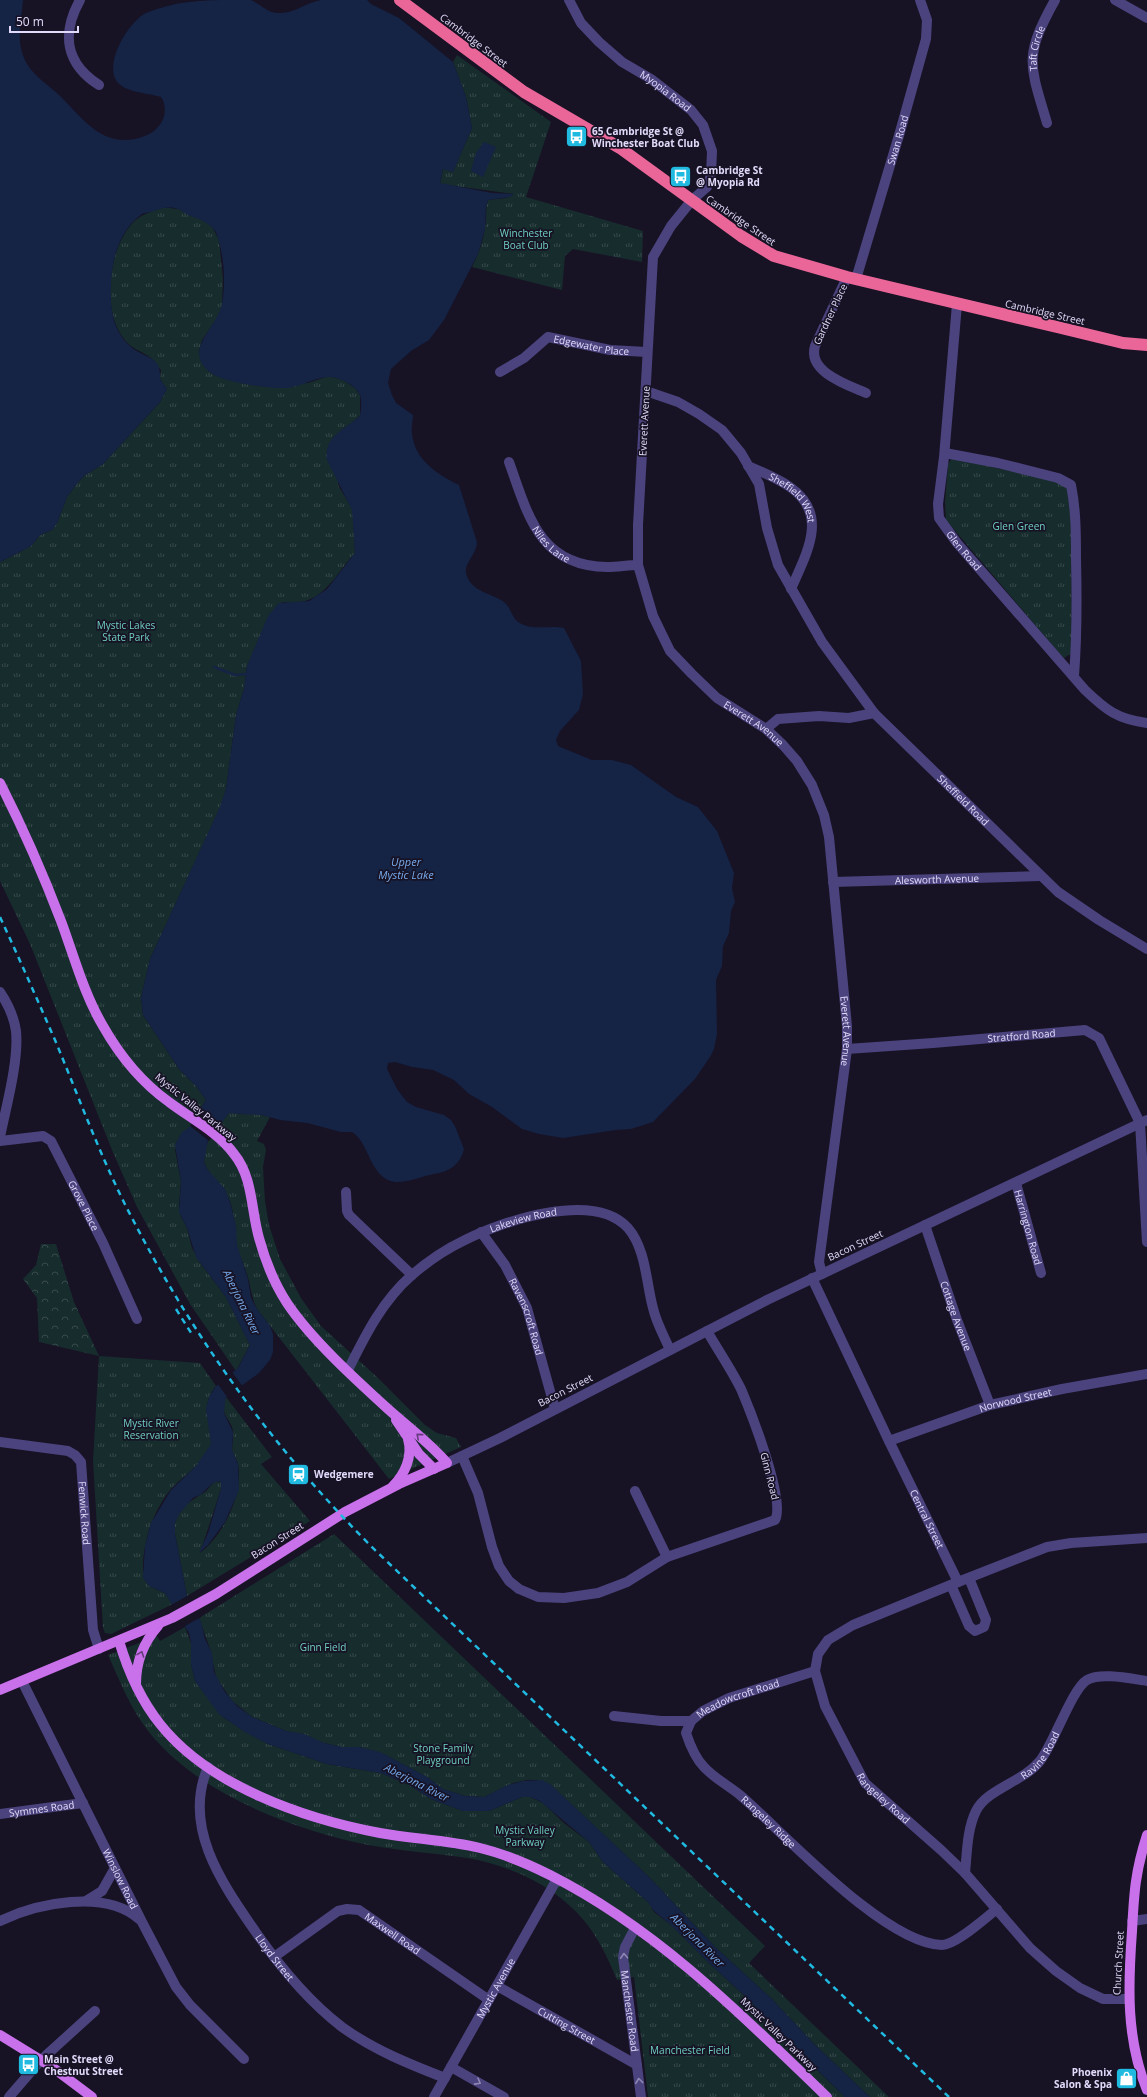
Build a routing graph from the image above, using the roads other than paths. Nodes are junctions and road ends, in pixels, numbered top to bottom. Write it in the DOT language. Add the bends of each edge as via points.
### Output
graph roads {
  1 [pos="80,0"];
  2 [pos="400,0"];
  3 [pos="569,0"];
  4 [pos="920,0"];
  5 [pos="1055,0"];
  6 [pos="1115,0"];
  7 [pos="1147,18"];
  8 [pos="99,85"];
  9 [pos="1047,123"];
  10 [pos="692,200"];
  11 [pos="852,278"];
  12 [pos="957,304"];
  13 [pos="1147,345"];
  14 [pos="648,352"];
  15 [pos="500,372"];
  16 [pos="646,391"];
  17 [pos="866,393"];
  18 [pos="945,453"];
  19 [pos="509,462"];
  20 [pos="748,466"];
  21 [pos="638,565"];
  22 [pos="791,589"];
  23 [pos="1074,676"];
  24 [pos="874,713"];
  25 [pos="1147,723"];
  26 [pos="766,729"];
  27 [pos="0,783"];
  28 [pos="1041,876"];
  29 [pos="833,882"];
  30 [pos="1147,949"];
  31 [pos="0,992"];
  32 [pos="847,1049"];
  33 [pos="1144,1122"];
  34 [pos="0,1137"];
  35 [pos="0,1141"];
  36 [pos="1016,1183"];
  37 [pos="346,1192"];
  38 [pos="925,1225"];
  39 [pos="481,1232"];
  40 [pos="1147,1242"];
  41 [pos="1041,1273"];
  42 [pos="412,1275"];
  43 [pos="817,1276"];
  44 [pos="137,1319"];
  45 [pos="707,1331"];
  46 [pos="670,1350"];
  47 [pos="348,1370"];
  48 [pos="1147,1374"];
  49 [pos="990,1405"];
  50 [pos="388,1409"];
  51 [pos="555,1409"];
  52 [pos="407,1437"];
  53 [pos="889,1441"];
  54 [pos="0,1442"];
  55 [pos="462,1456"];
  56 [pos="447,1463"];
  57 [pos="434,1469"];
  58 [pos="391,1488"];
  59 [pos="636,1491"];
  60 [pos="1147,1538"];
  61 [pos="667,1557"];
  62 [pos="969,1578"];
  63 [pos="955,1583"];
  64 [pos="159,1624"];
  65 [pos="119,1642"];
  66 [pos="99,1650"];
  67 [pos="815,1671"];
  68 [pos="22,1681"];
  69 [pos="1147,1681"];
  70 [pos="136,1688"];
  71 [pos="0,1690"];
  72 [pos="614,1716"];
  73 [pos="691,1721"];
  74 [pos="208,1767"];
  75 [pos="83,1803"];
  76 [pos="0,1814"];
  77 [pos="1147,1836"];
  78 [pos="115,1868"];
  79 [pos="965,1873"];
  80 [pos="557,1879"];
  81 [pos="86,1901"];
  82 [pos="997,1909"];
  83 [pos="1147,1919"];
  84 [pos="0,1921"];
  85 [pos="1132,1921"];
  86 [pos="142,1922"];
  87 [pos="635,1928"];
  88 [pos="274,1957"];
  89 [pos="497,1986"];
  90 [pos="1128,1999"];
  91 [pos="489,2000"];
  92 [pos="95,2011"];
  93 [pos="0,2034"];
  94 [pos="244,2059"];
  95 [pos="42,2060"];
  96 [pos="637,2065"];
  97 [pos="451,2067"];
  98 [pos="445,2078"];
  99 [pos="1147,2090"];
  100 [pos="10,2097"];
  101 [pos="92,2097"];
  102 [pos="434,2097"];
  103 [pos="504,2097"];
  104 [pos="641,2097"];
  105 [pos="827,2097"];
  1 -- 8 [label="street" via="69,33 70,50 76,65"];
  2 -- 10 [label="highway, Cambridge Street" via="524,92 620,148"];
  3 -- 10 [label="street, Myopia Road" via="581,23 599,42 622,62 651,79 691,110 703,125 712,151 711,175 707,187"];
  4 -- 11 [label="street, Swan Road" via="927,20 926,39 900,132"];
  5 -- 9 [label="street, Taft Circle" via="1037,35 1031,62"];
  6 -- 7 [label="street"];
  10 -- 11 [label="highway, Cambridge Street" via="774,256"];
  10 -- 14 [label="street, Everett Avenue" via="671,226 653,257"];
  11 -- 12 [label="highway, Cambridge Street"];
  11 -- 17 [label="street, Gardner Place" via="815,346 814,358 825,372"];
  12 -- 13 [label="highway, Cambridge Street" via="1123,343"];
  12 -- 18 [label="street, Glen Road"];
  14 -- 15 [label="street, Edgewater Place" via="610,350 548,337 524,358"];
  14 -- 16 [label="street, Everett Avenue"];
  16 -- 20 [label="street, Sheffield West" via="678,402 722,430"];
  16 -- 21 [label="street, Everett Avenue" via="639,496"];
  18 -- 23 [label="street, Glen Road" via="938,504 939,518 962,549"];
  18 -- 23 [label="street" via="1058,478 1070,486 1075,505 1077,568 1078,633"];
  19 -- 21 [label="street, Niles Lane" via="528,514 544,541 554,550 564,557 585,564 607,567"];
  20 -- 22 [label="street, Sheffield West" via="759,484 767,528 778,565"];
  20 -- 22 [label="street, Sheffield West" via="790,487 804,500 812,513 812,537"];
  21 -- 26 [label="street, Everett Avenue" via="653,616 670,651 717,698"];
  22 -- 24 [label="street, Sheffield West" via="822,642"];
  23 -- 25 [label="street, Glen Road" via="1106,709 1128,721"];
  24 -- 26 [label="street" via="849,718 819,716 778,719"];
  24 -- 28 [label="street, Sheffield Road"];
  26 -- 29 [label="street, Everett Avenue" via="784,745 812,785 824,815 829,837"];
  27 -- 47 [label="main road, Mystic Valley Parkway" via="34,856 94,1010 103,1026 122,1056 141,1078 232,1151 243,1168 259,1238 276,1284 306,1328"];
  28 -- 29 [label="street, Alesworth Avenue"];
  28 -- 30 [label="street, Sheffield Road" via="1076,906"];
  29 -- 32 [label="street, Everett Avenue"];
  31 -- 34 [label="street" via="11,1014 16,1038 15,1058"];
  32 -- 33 [label="street, Stratford Road" via="1085,1030 1099,1038"];
  32 -- 43 [label="street, Everett Avenue"];
  33 -- 36 [label="street, Bacon Street"];
  33 -- 40 [label="street"];
  35 -- 44 [label="street, Grove Place" via="43,1136 51,1141"];
  36 -- 38 [label="street, Bacon Street"];
  36 -- 41 [label="street, Harrington Road"];
  37 -- 42 [label="street" via="349,1215"];
  38 -- 43 [label="street, Bacon Street"];
  38 -- 49 [label="street, Cottage Avenue" via="957,1320"];
  39 -- 42 [label="street, Lakeview Road" via="448,1249"];
  39 -- 46 [label="street, Lakeview Road" via="526,1218 577,1210 592,1210 618,1220 635,1239 642,1254 653,1310"];
  39 -- 51 [label="street, Ravenscroft Road" via="506,1265 527,1308"];
  42 -- 47 [label="street, Lakeview Road" via="389,1299 370,1326"];
  43 -- 45 [label="street, Bacon Street"];
  43 -- 53 [label="street, Central Street"];
  45 -- 46 [label="street, Bacon Street"];
  45 -- 61 [label="street, Ginn Road" via="740,1388 756,1425 772,1478 778,1512 775,1520 771,1522"];
  46 -- 51 [label="street, Bacon Street"];
  47 -- 50 [label="main road, Mystic Valley Parkway"];
  48 -- 49 [label="street, Norwood Street"];
  49 -- 53 [label="street, Norwood Street"];
  50 -- 52 [label="main road, Mystic Valley Parkway"];
  56 -- 50 [label="main road, Mystic Valley Parkway, one-way"];
  51 -- 55 [label="street, Bacon Street"];
  52 -- 57 [label="main road, Mystic Valley Parkway" via="424,1461"];
  52 -- 58 [label="main road" via="410,1450 407,1464"];
  53 -- 63 [label="street, Central Street"];
  54 -- 66 [label="street, Fenwick Road" via="68,1450 81,1462 93,1630"];
  55 -- 56 [label="street, Bacon Street"];
  55 -- 61 [label="street, Ginn Road" via="478,1493 496,1560 509,1581 519,1589 550,1598 587,1595 627,1582"];
  56 -- 57 [label="main road, Bacon Street"];
  57 -- 58 [label="main road, Bacon Street"];
  58 -- 64 [label="main road, Bacon Street" via="332,1520 199,1603"];
  59 -- 61 [label="street"];
  60 -- 62 [label="street" via="1055,1545"];
  62 -- 63 [label="street"];
  62 -- 63 [label="street, Central Street" via="986,1620 980,1630 975,1631 969,1626"];
  63 -- 67 [label="street, Rangeley Road" via="853,1625 828,1640 818,1654"];
  64 -- 65 [label="main road, Bacon Street"];
  70 -- 64 [label="main road, one-way" via="140,1655"];
  65 -- 66 [label="main road, Bacon Street"];
  65 -- 70 [label="main road, Mystic Valley Parkway"];
  66 -- 68 [label="main road, Bacon Street"];
  67 -- 73 [label="street, Meadowcroft Road" via="729,1698 703,1711"];
  67 -- 79 [label="street, Rangeley Road" via="825,1706 865,1783"];
  68 -- 71 [label="main road, Bacon Street"];
  68 -- 75 [label="street, Winslow Road"];
  69 -- 79 [label="street, Ravine Road" via="1098,1677 1082,1684 1039,1762 1031,1770 986,1798 976,1811 970,1828"];
  70 -- 74 [label="main road, Mystic Valley Parkway" via="165,1730 184,1749"];
  72 -- 73 [label="street, Meadowcroft Road"];
  73 -- 82 [label="street, Rangeley Ridge" via="686,1733 690,1746 704,1767 740,1795 836,1883 905,1934 924,1943 944,1945 968,1932"];
  74 -- 80 [label="main road, Mystic Valley Parkway" via="254,1793 310,1816 382,1833 488,1850 517,1860"];
  74 -- 88 [label="street, Lloyd Street" via="200,1803 201,1824 207,1847 222,1881"];
  75 -- 76 [label="street, Symmes Road"];
  75 -- 78 [label="street, Winslow Road"];
  77 -- 85 [label="main road, Church Street" via="1136,1874"];
  78 -- 81 [label="street" via="102,1891"];
  78 -- 86 [label="street, Winslow Road"];
  79 -- 82 [label="street, Rangeley Road"];
  80 -- 87 [label="main road, Mystic Valley Parkway"];
  80 -- 89 [label="street, Mystic Avenue"];
  81 -- 84 [label="street" via="32,1909"];
  81 -- 86 [label="street" via="119,1907"];
  82 -- 90 [label="street, Rangeley Road" via="1030,1948 1056,1972 1103,1999"];
  83 -- 85 [label="street"];
  85 -- 90 [label="main road, Church Street"];
  86 -- 94 [label="street, Winslow Road" via="180,1992"];
  96 -- 87 [label="street, Manchester Road, one-way" via="623,1957"];
  87 -- 105 [label="main road, Mystic Valley Parkway" via="720,1994"];
  88 -- 91 [label="street, Maxwell Road" via="338,1912 347,1909 360,1910"];
  88 -- 98 [label="street, Lloyd Street" via="308,1997 344,2028 391,2057"];
  89 -- 91 [label="street, Mystic Avenue"];
  89 -- 96 [label="street, Cutting Street"];
  90 -- 99 [label="main road, Church Street" via="1139,2071"];
  91 -- 97 [label="street, Mystic Avenue"];
  92 -- 95 [label="street"];
  93 -- 95 [label="main road"];
  95 -- 100 [label="street"];
  95 -- 101 [label="main road"];
  104 -- 96 [label="street, Manchester Road, one-way"];
  97 -- 98 [label="street, Mystic Avenue"];
  97 -- 103 [label="street, one-way"];
  98 -- 102 [label="street, Mystic Avenue"];
}
